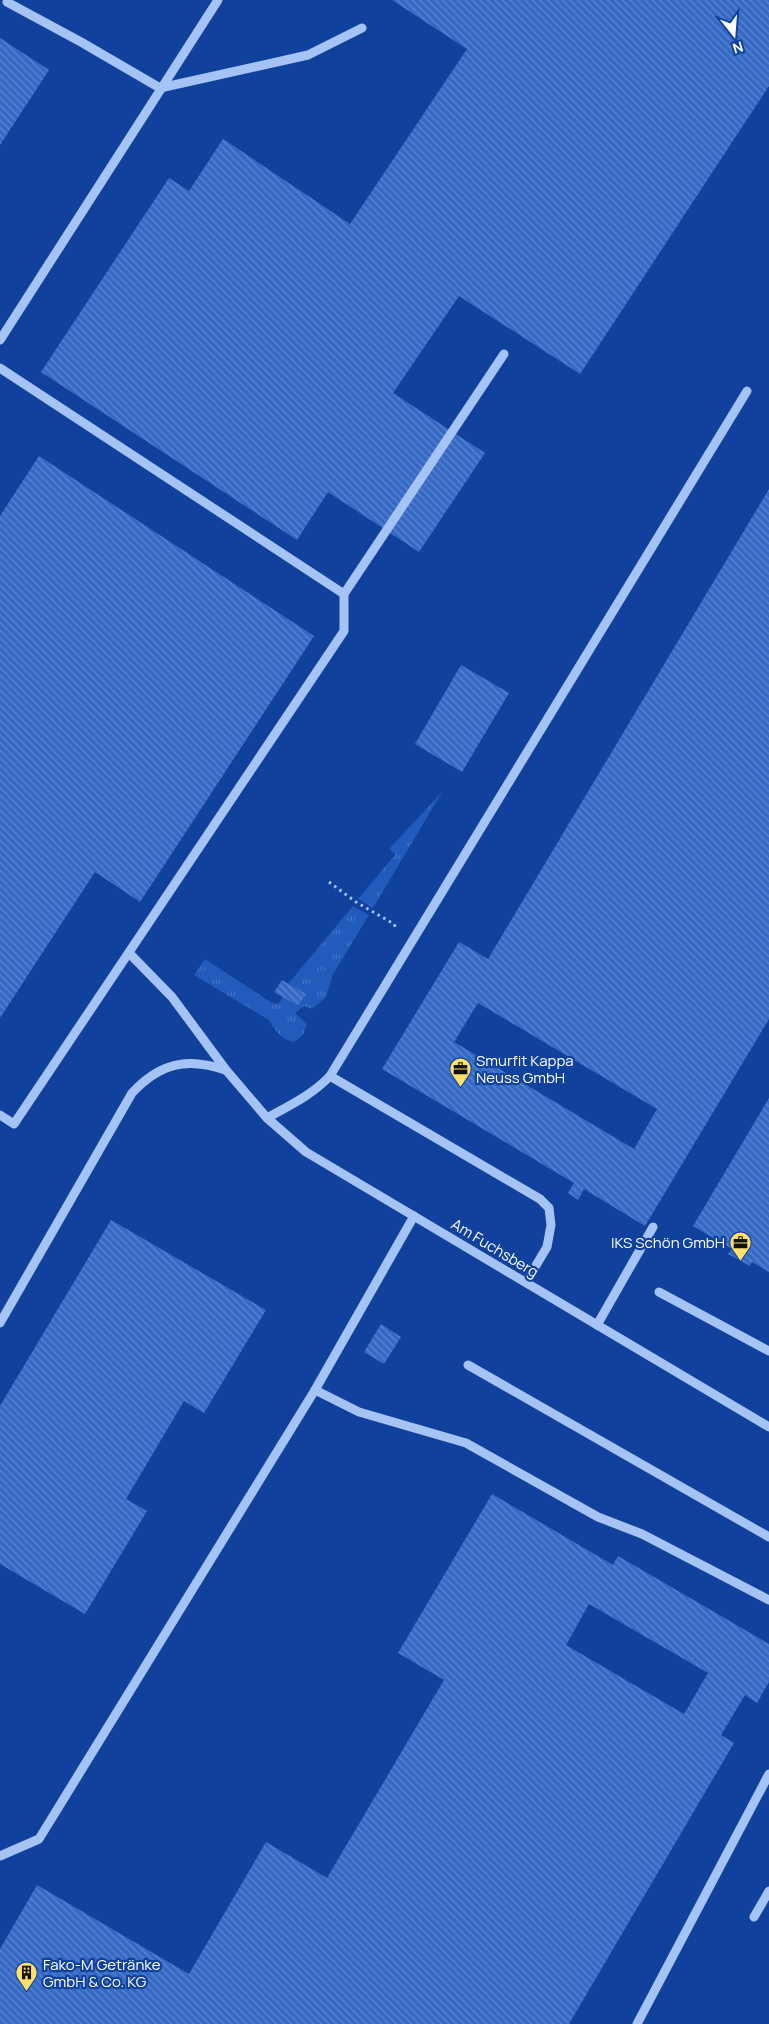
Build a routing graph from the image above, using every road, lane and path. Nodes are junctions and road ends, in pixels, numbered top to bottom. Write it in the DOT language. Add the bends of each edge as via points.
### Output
graph roads {
  1 [pos="218,0"];
  2 [pos="7,2"];
  3 [pos="362,28"];
  4 [pos="160,88"];
  5 [pos="0,340"];
  6 [pos="504,354"];
  7 [pos="0,368"];
  8 [pos="748,391"];
  9 [pos="344,594"];
  10 [pos="329,882"];
  11 [pos="372,912"];
  12 [pos="129,953"];
  13 [pos="226,1070"];
  14 [pos="330,1076"];
  15 [pos="0,1116"];
  16 [pos="267,1118"];
  17 [pos="414,1216"];
  18 [pos="653,1227"];
  19 [pos="526,1282"];
  20 [pos="659,1292"];
  21 [pos="0,1323"];
  22 [pos="597,1325"];
  23 [pos="769,1351"];
  24 [pos="468,1365"];
  25 [pos="315,1390"];
  26 [pos="769,1427"];
  27 [pos="769,1537"];
  28 [pos="769,1600"];
  29 [pos="769,1774"];
  30 [pos="0,1856"];
  31 [pos="769,1891"];
  32 [pos="754,1917"];
  33 [pos="638,2024"];
  1 -- 4 [label="street"];
  2 -- 4 [label="street"];
  3 -- 4 [label="street" via="308,55"];
  4 -- 5 [label="street"];
  6 -- 9 [label="street"];
  7 -- 9 [label="street"];
  8 -- 14 [label="street"];
  9 -- 12 [label="street" via="344,631"];
  10 -- 11 [label="path"];
  12 -- 13 [label="street, Am Fuchsberg" via="172,997"];
  12 -- 15 [label="street" via="14,1124"];
  13 -- 16 [label="street, Am Fuchsberg"];
  13 -- 21 [label="street" via="203,1064 178,1064 152,1075 132,1093"];
  14 -- 16 [label="street" via="304,1098"];
  14 -- 19 [label="street" via="540,1199 549,1208 551,1225 547,1247"];
  16 -- 17 [label="street, Am Fuchsberg" via="306,1152"];
  17 -- 19 [label="street, Am Fuchsberg"];
  17 -- 25 [label="street"];
  18 -- 22 [label="street"];
  19 -- 22 [label="street, Am Fuchsberg"];
  20 -- 23 [label="street"];
  22 -- 26 [label="street, Am Fuchsberg"];
  24 -- 27 [label="street"];
  25 -- 28 [label="street" via="359,1412 466,1443 598,1517 642,1534"];
  25 -- 30 [label="street" via="39,1839"];
  29 -- 33 [label="street"];
  31 -- 32 [label="street"];
}
